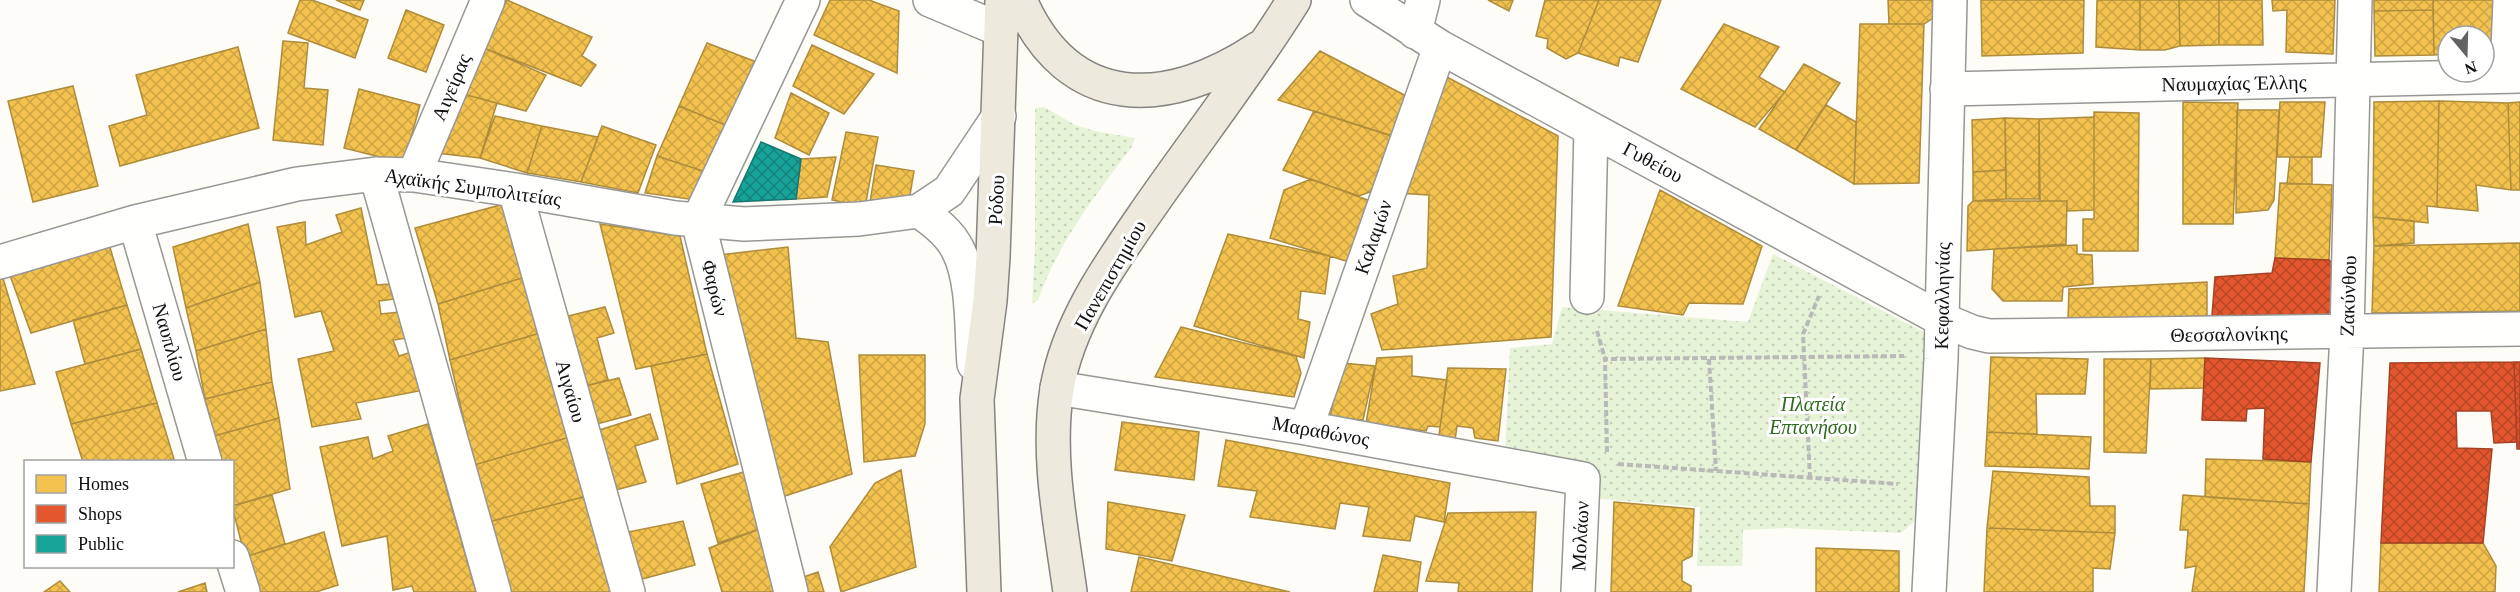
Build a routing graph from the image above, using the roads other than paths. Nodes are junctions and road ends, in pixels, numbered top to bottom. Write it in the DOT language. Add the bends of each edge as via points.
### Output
graph roads {
  1 [pos="488,0"];
  2 [pos="802,0"];
  3 [pos="930,0"];
  4 [pos="1020,0"];
  5 [pos="1294,0"];
  6 [pos="1367,0"];
  7 [pos="1423,0"];
  8 [pos="1950,0"];
  9 [pos="2355,0"];
  10 [pos="2510,0"];
  11 [pos="1002,15"];
  12 [pos="1427,39"];
  13 [pos="1268,42"];
  14 [pos="2513,76"];
  15 [pos="2354,80"];
  16 [pos="1947,89"];
  17 [pos="999,116"];
  18 [pos="1591,129"];
  19 [pos="376,174"];
  20 [pos="414,175"];
  21 [pos="515,190"];
  22 [pos="919,211"];
  23 [pos="698,221"];
  24 [pos="135,222"];
  25 [pos="0,262"];
  26 [pos="1587,297"];
  27 [pos="1941,319"];
  28 [pos="2520,329"];
  29 [pos="2347,333"];
  30 [pos="1057,388"];
  31 [pos="977,399"];
  32 [pos="1306,428"];
  33 [pos="204,460"];
  34 [pos="1583,479"];
  35 [pos="234,563"];
  36 [pos="243,592"];
  37 [pos="494,592"];
  38 [pos="627,592"];
  39 [pos="791,592"];
  40 [pos="984,592"];
  41 [pos="1070,592"];
  42 [pos="1578,592"];
  43 [pos="1929,592"];
  44 [pos="2334,592"];
  1 -- 20 [label="street, Αιγείρας"];
  2 -- 23 [label="street"];
  3 -- 11 [label="street"];
  4 -- 13 [label="main road" via="1039,36 1065,66 1099,84 1121,90 1174,87 1217,71"];
  5 -- 13 [label="main road, Πανεπιστημίου"];
  6 -- 12 [label="street, Γυθείου"];
  7 -- 12 [label="street, Καλαμών"];
  8 -- 16 [label="street, Κεφαλληνίας"];
  9 -- 15 [label="street, Ζακύνθου"];
  10 -- 14 [label="street"];
  11 -- 17 [label="main road, Ρόδου"];
  12 -- 18 [label="street, Γυθείου"];
  12 -- 32 [label="street, Καλαμών"];
  13 -- 30 [label="main road, Πανεπιστημίου" via="1108,270 1070,346"];
  14 -- 15 [label="street, Ναυμαχίας Έλλης"];
  15 -- 16 [label="street, Ναυμαχίας Έλλης"];
  15 -- 29 [label="street, Ζακύνθου"];
  16 -- 27 [label="street, Κεφαλληνίας"];
  17 -- 22 [label="street" via="949,191"];
  17 -- 31 [label="main road, Ρόδου" via="990,301"];
  18 -- 26 [label="street"];
  18 -- 27 [label="street, Γυθείου"];
  19 -- 20 [label="street, Αχαϊκής Συμπολιτείας"];
  19 -- 24 [label="street, Αχαϊκής Συμπολιτείας" via="297,184"];
  19 -- 37 [label="street"];
  20 -- 21 [label="street, Αχαϊκής Συμπολιτείας"];
  21 -- 23 [label="street, Αχαϊκής Συμπολιτείας"];
  21 -- 38 [label="street, Αιγαίου"];
  22 -- 23 [label="street, Αχαϊκής Συμπολιτείας" via="789,223"];
  22 -- 31 [label="street" via="958,248 964,265"];
  23 -- 39 [label="street, Φαρών"];
  24 -- 25 [label="street, Αχαϊκής Συμπολιτείας"];
  24 -- 33 [label="street, Ναυπλίου"];
  27 -- 29 [label="street, Θεσσαλονίκης" via="1989,336"];
  27 -- 43 [label="street, Κεφαλληνίας"];
  28 -- 29 [label="street, Θεσσαλονίκης"];
  29 -- 44 [label="street, Ζακύνθου"];
  30 -- 32 [label="street, Μαραθώνος"];
  30 -- 41 [label="main road, Πανεπιστημίου" via="1053,424"];
  31 -- 40 [label="main road"];
  32 -- 34 [label="street, Μαραθώνος"];
  34 -- 42 [label="street, Μολάων"];
  35 -- 36 [label="street"];
}
